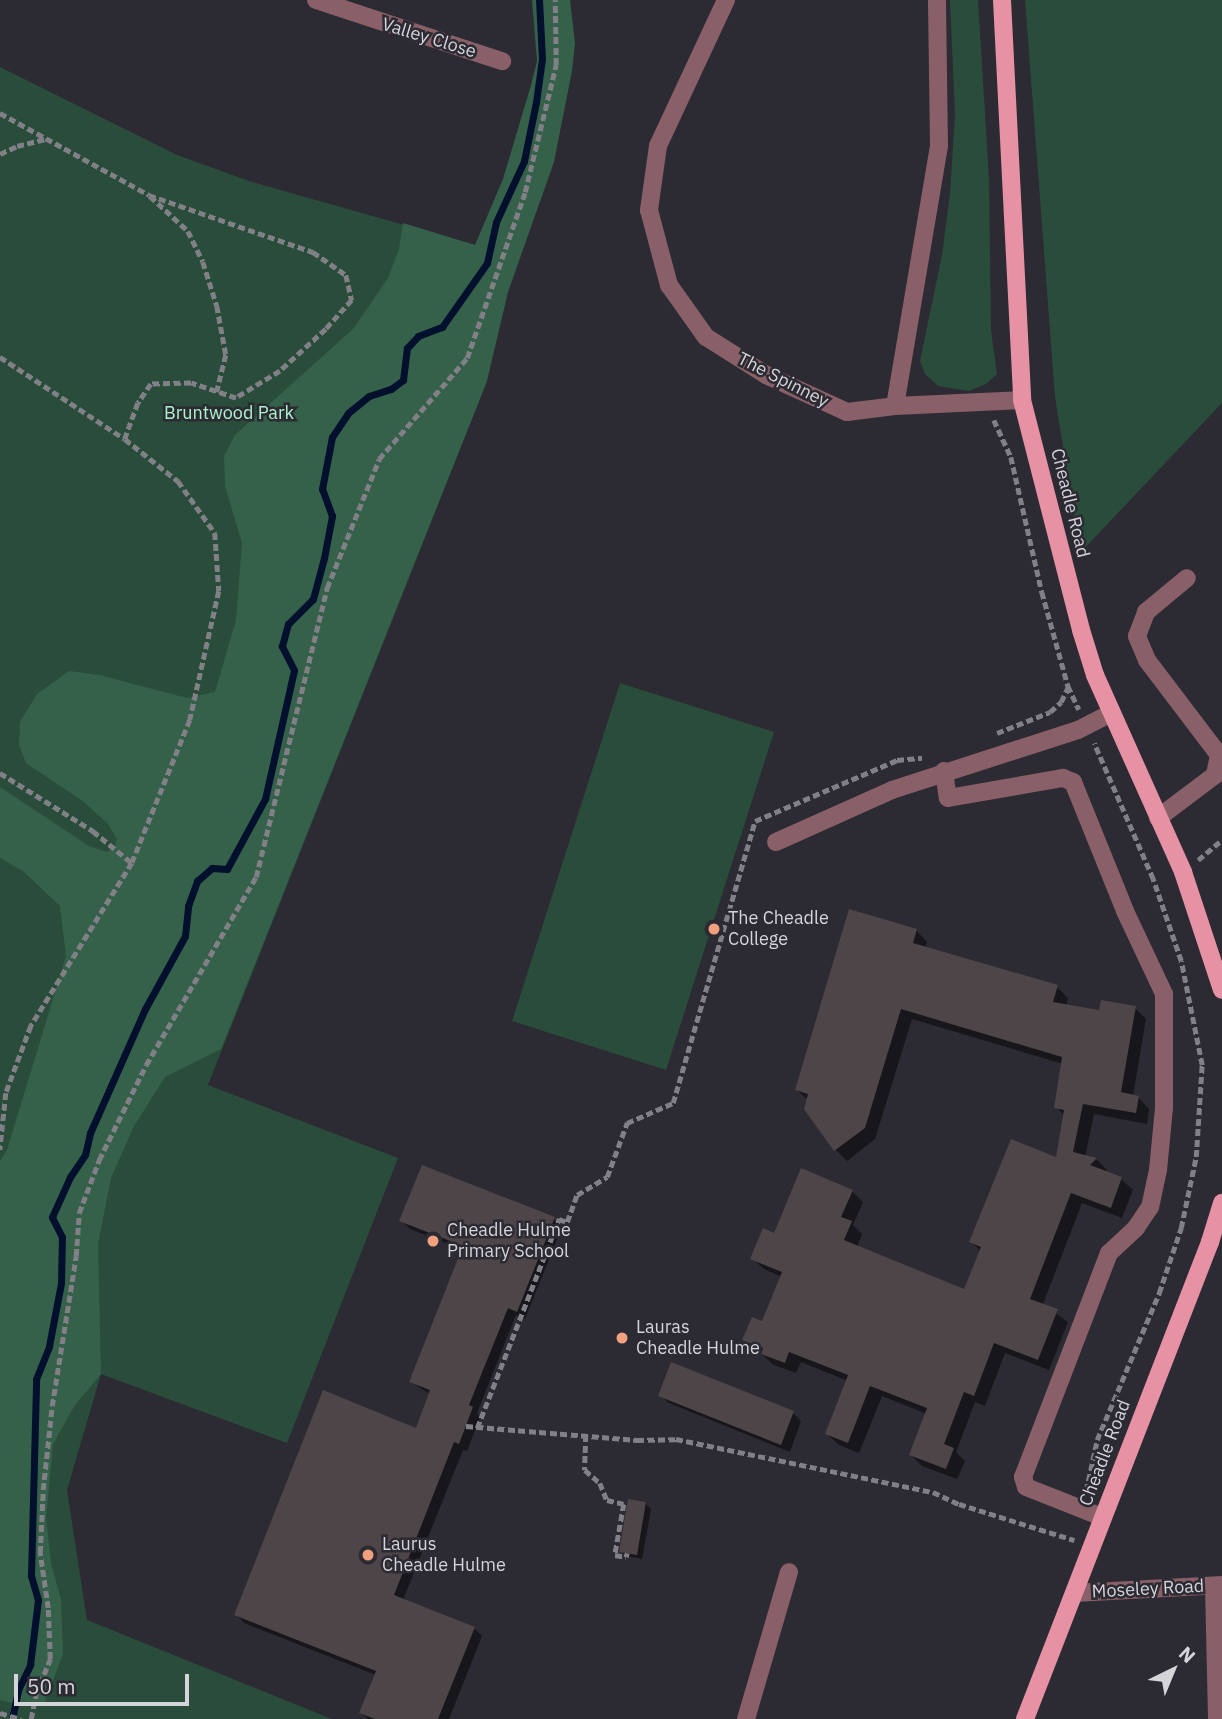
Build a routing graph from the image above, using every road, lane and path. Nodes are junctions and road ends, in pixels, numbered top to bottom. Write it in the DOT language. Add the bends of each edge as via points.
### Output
graph roads {
  1 [pos="316,0"];
  2 [pos="555,0"];
  3 [pos="726,0"];
  4 [pos="937,0"];
  5 [pos="1002,0"];
  6 [pos="502,61"];
  7 [pos="0,113"];
  8 [pos="47,139"];
  9 [pos="0,154"];
  10 [pos="149,195"];
  11 [pos="0,357"];
  12 [pos="217,392"];
  13 [pos="1022,400"];
  14 [pos="992,402"];
  15 [pos="895,406"];
  16 [pos="125,439"];
  17 [pos="1187,578"];
  18 [pos="1068,686"];
  19 [pos="1112,713"];
  20 [pos="1086,726"];
  21 [pos="988,736"];
  22 [pos="939,764"];
  23 [pos="0,773"];
  24 [pos="1158,818"];
  25 [pos="1222,840"];
  26 [pos="776,842"];
  27 [pos="132,863"];
  28 [pos="1183,872"];
  29 [pos="1222,990"];
  30 [pos="0,1150"];
  31 [pos="1222,1203"];
  32 [pos="1216,1244"];
  33 [pos="466,1426"];
  34 [pos="477,1428"];
  35 [pos="586,1435"];
  36 [pos="1081,1510"];
  37 [pos="1102,1517"];
  38 [pos="1073,1539"];
  39 [pos="1092,1545"];
  40 [pos="627,1553"];
  41 [pos="789,1572"];
  42 [pos="1218,1586"];
  43 [pos="1075,1593"];
  44 [pos="3,1714"];
  45 [pos="21,1719"];
  46 [pos="31,1719"];
  47 [pos="746,1719"];
  48 [pos="1025,1719"];
  49 [pos="1217,1719"];
  1 -- 6 [label="street, Valley Close"];
  2 -- 46 [label="path" via="556,65 525,192 467,358 379,459 327,588 256,877 146,1065 99,1160 79,1213 43,1490 40,1553 50,1659"];
  3 -- 15 [label="street, The Spinney" via="658,146 649,210 669,285 706,337 766,375 848,412"];
  4 -- 15 [label="street" via="939,146"];
  5 -- 13 [label="main road, Cheadle Road"];
  7 -- 8 [label="path"];
  8 -- 9 [label="path"];
  8 -- 10 [label="path"];
  10 -- 12 [label="path" via="188,231 203,262 226,355"];
  10 -- 12 [label="path" via="313,252 346,275 352,300 280,372 236,398"];
  11 -- 16 [label="path"];
  12 -- 16 [label="path" via="191,383 151,384"];
  13 -- 14 [label="street, The Spinney"];
  13 -- 19 [label="main road, Cheadle Road" via="1081,630"];
  14 -- 15 [label="street, The Spinney"];
  14 -- 18 [label="path" via="1011,457"];
  16 -- 27 [label="path" via="178,481 215,533 219,591 190,720"];
  17 -- 24 [label="street" via="1146,612 1138,636 1147,660 1219,755 1215,775"];
  18 -- 20 [label="path"];
  18 -- 21 [label="path" via="1050,712"];
  19 -- 20 [label="street"];
  19 -- 24 [label="main road, Cheadle Road"];
  20 -- 22 [label="street"];
  20 -- 36 [label="path" via="1153,879 1181,961 1202,1065 1196,1157 1181,1228 1097,1440"];
  22 -- 26 [label="street"];
  22 -- 34 [label="path" via="897,760 755,821 673,1103 627,1123 607,1177 577,1195 567,1222 559,1219"];
  22 -- 36 [label="street" via="948,798 1063,778 1073,782 1164,993 1164,1108 1150,1207 1136,1228 1109,1253 1023,1477 1026,1487"];
  23 -- 27 [label="path" via="93,831"];
  24 -- 28 [label="main road, Cheadle Road"];
  25 -- 28 [label="path"];
  27 -- 30 [label="path" via="31,1026 6,1093"];
  28 -- 29 [label="main road, Cheadle Road"];
  31 -- 32 [label="main road, Cheadle Road"];
  32 -- 37 [label="main road, Cheadle Road"];
  33 -- 34 [label="path"];
  34 -- 35 [label="path"];
  35 -- 38 [label="path" via="676,1439 933,1492"];
  35 -- 40 [label="path" via="585,1470 600,1483 607,1500 624,1504 615,1555 626,1557"];
  36 -- 37 [label="street"];
  36 -- 38 [label="path"];
  37 -- 39 [label="main road, Cheadle Road"];
  38 -- 39 [label="path"];
  39 -- 43 [label="main road, Cheadle Road"];
  41 -- 47 [label="street"];
  42 -- 43 [label="street, Moseley Road"];
  42 -- 49 [label="street"];
  43 -- 48 [label="main road, Cheadle Road"];
  44 -- 45 [label="path"];
}
